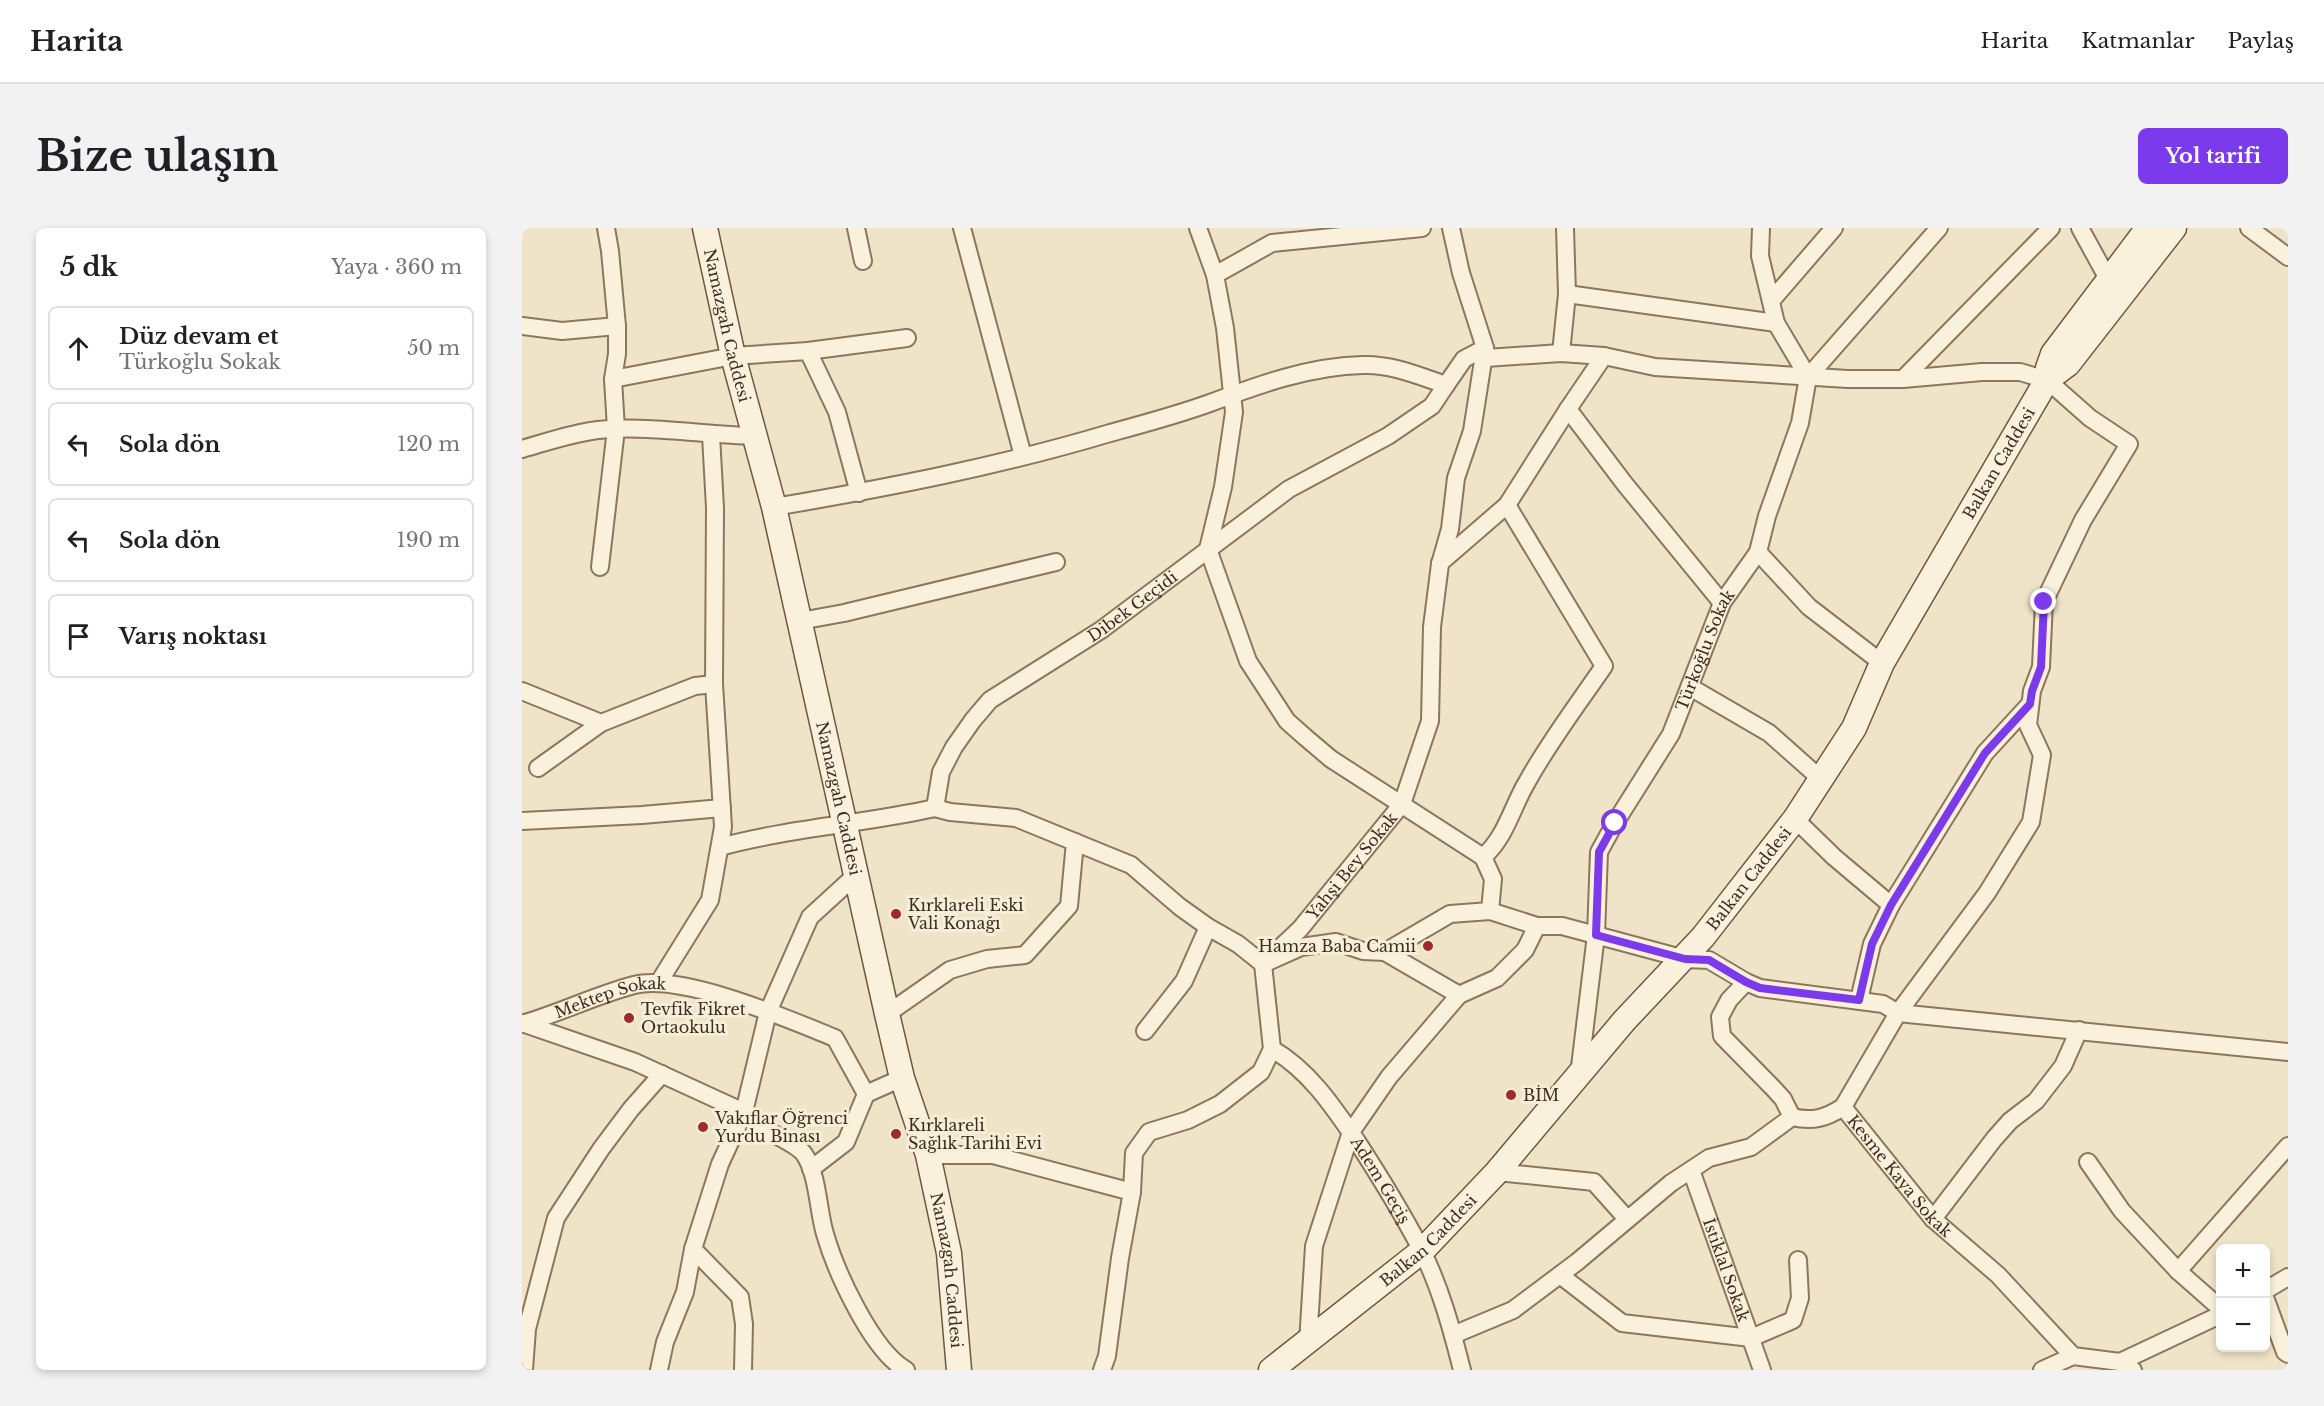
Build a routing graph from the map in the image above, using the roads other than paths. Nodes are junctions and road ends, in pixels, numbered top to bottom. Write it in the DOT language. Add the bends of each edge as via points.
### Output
graph roads {
  1 [pos="606,228"];
  2 [pos="705,228"];
  3 [pos="856,228"];
  4 [pos="962,228"];
  5 [pos="1198,228"];
  6 [pos="1422,228"];
  7 [pos="1450,228"];
  8 [pos="1565,228"];
  9 [pos="1761,228"];
  10 [pos="1834,228"];
  11 [pos="1939,228"];
  12 [pos="2050,228"];
  13 [pos="2080,228"];
  14 [pos="2148,228"];
  15 [pos="2174,228"];
  16 [pos="2248,228"];
  17 [pos="2288,257"];
  18 [pos="863,261"];
  19 [pos="1215,275"];
  20 [pos="2108,279"];
  21 [pos="1567,294"];
  22 [pos="1771,301"];
  23 [pos="1776,322"];
  24 [pos="522,326"];
  25 [pos="617,326"];
  26 [pos="907,338"];
  27 [pos="1485,348"];
  28 [pos="808,351"];
  29 [pos="1561,353"];
  30 [pos="733,356"];
  31 [pos="1604,356"];
  32 [pos="1809,377"];
  33 [pos="613,379"];
  34 [pos="1903,379"];
  35 [pos="2047,380"];
  36 [pos="1446,385"];
  37 [pos="1233,393"];
  38 [pos="1568,409"];
  39 [pos="616,429"];
  40 [pos="711,435"];
  41 [pos="755,436"];
  42 [pos="522,449"];
  43 [pos="1023,456"];
  44 [pos="859,493"];
  45 [pos="1507,505"];
  46 [pos="774,507"];
  47 [pos="1208,549"];
  48 [pos="1758,552"];
  49 [pos="1056,562"];
  50 [pos="1440,564"];
  51 [pos="600,567"];
  52 [pos="1722,603"];
  53 [pos="800,621"];
  54 [pos="1881,663"];
  55 [pos="714,684"];
  56 [pos="1690,687"];
  57 [pos="522,691"];
  58 [pos="2030,704"];
  59 [pos="601,723"];
  60 [pos="538,768"];
  61 [pos="1822,780"];
  62 [pos="1402,804"];
  63 [pos="722,808"];
  64 [pos="935,808"];
  65 [pos="1795,819"];
  66 [pos="522,821"];
  67 [pos="845,823"];
  68 [pos="1075,842"];
  69 [pos="720,847"];
  70 [pos="1483,857"];
  71 [pos="857,874"];
  72 [pos="1891,905"];
  73 [pos="1490,911"];
  74 [pos="1537,926"];
  75 [pos="1208,927"];
  76 [pos="1596,935"];
  77 [pos="1385,952"];
  78 [pos="1685,959"];
  79 [pos="1263,964"];
  80 [pos="659,982"];
  81 [pos="1746,982"];
  82 [pos="1459,994"];
  83 [pos="1859,1000"];
  84 [pos="768,1012"];
  85 [pos="1898,1013"];
  86 [pos="887,1014"];
  87 [pos="522,1024"];
  88 [pos="2079,1030"];
  89 [pos="1145,1031"];
  90 [pos="1272,1049"];
  91 [pos="2288,1052"];
  92 [pos="662,1074"];
  93 [pos="1579,1076"];
  94 [pos="902,1078"];
  95 [pos="866,1094"];
  96 [pos="1843,1107"];
  97 [pos="744,1112"];
  98 [pos="1792,1117"];
  99 [pos="1351,1132"];
  100 [pos="2288,1146"];
  101 [pos="928,1155"];
  102 [pos="2088,1162"];
  103 [pos="811,1169"];
  104 [pos="1691,1170"];
  105 [pos="1497,1172"];
  106 [pos="1132,1192"];
  107 [pos="1933,1218"];
  108 [pos="1627,1219"];
  109 [pos="693,1249"];
  110 [pos="1422,1251"];
  111 [pos="1798,1260"];
  112 [pos="2178,1271"];
  113 [pos="1560,1275"];
  114 [pos="2288,1276"];
  115 [pos="2270,1287"];
  116 [pos="2216,1304"];
  117 [pos="2270,1312"];
  118 [pos="2216,1317"];
  119 [pos="1453,1335"];
  120 [pos="1751,1338"];
  121 [pos="1308,1343"];
  122 [pos="2288,1354"];
  123 [pos="2073,1356"];
  124 [pos="2127,1366"];
  125 [pos="902,1369"];
  126 [pos="524,1370"];
  127 [pos="659,1370"];
  128 [pos="743,1370"];
  129 [pos="958,1370"];
  130 [pos="1102,1370"];
  131 [pos="1271,1370"];
  132 [pos="1462,1370"];
  133 [pos="1762,1370"];
  134 [pos="2042,1370"];
  1 -- 25 [label="street"];
  2 -- 30 [label="main road, Namazgah Caddesi"];
  3 -- 18 [label="street"];
  4 -- 43 [label="street"];
  5 -- 19 [label="street"];
  6 -- 19 [label="street" via="1272,243"];
  7 -- 27 [label="street"];
  8 -- 21 [label="street"];
  9 -- 22 [label="street" via="1760,256"];
  10 -- 22 [label="street"];
  11 -- 32 [label="street"];
  12 -- 34 [label="street"];
  13 -- 20 [label="street"];
  14 -- 20 [label="main road, Balkan Caddesi"];
  15 -- 35 [label="main road, Balkan Caddesi" via="2068,364"];
  16 -- 17 [label="street"];
  19 -- 37 [label="street"];
  20 -- 35 [label="main road, Balkan Caddesi" via="2053,354"];
  21 -- 23 [label="street"];
  21 -- 29 [label="street"];
  22 -- 23 [label="street"];
  23 -- 32 [label="street"];
  24 -- 25 [label="street" via="562,331"];
  25 -- 33 [label="street"];
  26 -- 28 [label="street"];
  27 -- 29 [label="street" via="1486,358"];
  27 -- 36 [label="street, Dibek Geçidi" via="1464,359"];
  27 -- 50 [label="street, Yahşi Bey Sokak" via="1472,431 1455,478 1450,529"];
  28 -- 30 [label="street"];
  28 -- 44 [label="street" via="837,412"];
  29 -- 31 [label="street"];
  30 -- 33 [label="street"];
  30 -- 41 [label="main road, Namazgah Caddesi"];
  31 -- 32 [label="street" via="1655,367"];
  31 -- 38 [label="street"];
  32 -- 34 [label="street"];
  32 -- 48 [label="street, Türkoğlu Sokak" via="1800,423"];
  33 -- 39 [label="street"];
  34 -- 35 [label="street" via="2020,372"];
  35 -- 54 [label="main road, Balkan Caddesi"];
  35 -- 58 [label="street" via="2090,418 2129,444 2083,520 2044,602 2041,667"];
  36 -- 37 [label="street" via="1397,368 1364,365 1317,369"];
  36 -- 47 [label="street, Dibek Geçidi" via="1432,406 1388,436 1289,489"];
  37 -- 43 [label="street" via="1158,419"];
  37 -- 47 [label="street" via="1234,412 1223,487"];
  38 -- 45 [label="street"];
  38 -- 52 [label="street"];
  39 -- 40 [label="street"];
  39 -- 42 [label="street" via="563,437"];
  39 -- 51 [label="street"];
  40 -- 41 [label="street"];
  40 -- 55 [label="street" via="715,508"];
  41 -- 46 [label="main road, Namazgah Caddesi"];
  43 -- 44 [label="street"];
  44 -- 46 [label="street"];
  45 -- 50 [label="street"];
  45 -- 70 [label="street" via="1604,666 1526,782 1505,829"];
  46 -- 53 [label="main road, Namazgah Caddesi"];
  47 -- 62 [label="street" via="1248,661 1287,721 1331,759"];
  47 -- 64 [label="street, Dibek Geçidi" via="1101,630 990,700 946,764"];
  48 -- 52 [label="street, Türkoğlu Sokak"];
  48 -- 54 [label="street" via="1809,607"];
  49 -- 53 [label="street"];
  50 -- 62 [label="street, Yahşi Bey Sokak" via="1432,627 1430,721"];
  52 -- 56 [label="street, Türkoğlu Sokak"];
  53 -- 67 [label="main road, Namazgah Caddesi"];
  54 -- 61 [label="main road, Balkan Caddesi" via="1854,728"];
  55 -- 59 [label="street" via="695,686"];
  55 -- 63 [label="street"];
  56 -- 61 [label="street" via="1769,733"];
  56 -- 76 [label="street, Türkoğlu Sokak" via="1671,734 1599,852"];
  57 -- 59 [label="street"];
  58 -- 72 [label="street" via="1985,753"];
  58 -- 85 [label="street" via="2028,725 2042,755 2031,822 1987,893"];
  59 -- 60 [label="street"];
  61 -- 65 [label="main road, Balkan Caddesi"];
  62 -- 70 [label="street"];
  62 -- 79 [label="street, Yahşi Bey Sokak" via="1300,929"];
  63 -- 66 [label="street"];
  63 -- 69 [label="street"];
  64 -- 67 [label="street"];
  64 -- 68 [label="street" via="1016,818"];
  65 -- 72 [label="street"];
  65 -- 78 [label="main road, Balkan Caddesi"];
  67 -- 69 [label="street" via="756,837"];
  67 -- 71 [label="main road, Namazgah Caddesi"];
  68 -- 75 [label="street" via="1131,865"];
  68 -- 86 [label="street" via="1069,906 1025,955 987,959 950,970"];
  69 -- 80 [label="street" via="710,900"];
  70 -- 73 [label="street" via="1493,879"];
  71 -- 84 [label="street" via="810,917"];
  71 -- 86 [label="main road, Namazgah Caddesi"];
  72 -- 83 [label="street" via="1872,944"];
  73 -- 74 [label="street"];
  73 -- 77 [label="street" via="1450,914"];
  74 -- 76 [label="street" via="1562,926"];
  74 -- 82 [label="street" via="1526,950 1497,978"];
  75 -- 79 [label="street"];
  75 -- 89 [label="street" via="1184,981"];
  76 -- 78 [label="street"];
  76 -- 93 [label="street, Türkoğlu Sokak"];
  77 -- 79 [label="street" via="1363,951 1336,942 1301,947"];
  77 -- 82 [label="street"];
  78 -- 81 [label="street" via="1709,960"];
  78 -- 93 [label="main road, Balkan Caddesi" via="1624,1021"];
  79 -- 90 [label="street"];
  80 -- 84 [label="street, Mektep Sokak"];
  80 -- 87 [label="street, Mektep Sokak" via="635,985"];
  81 -- 83 [label="street" via="1760,988"];
  81 -- 98 [label="street" via="1720,1017 1722,1036 1783,1099"];
  82 -- 99 [label="street" via="1389,1077"];
  83 -- 85 [label="street" via="1882,1004"];
  84 -- 95 [label="street, Mektep Sokak" via="835,1038"];
  84 -- 97 [label="street"];
  85 -- 88 [label="street"];
  85 -- 96 [label="street"];
  86 -- 94 [label="main road, Namazgah Caddesi"];
  87 -- 92 [label="street"];
  88 -- 91 [label="street"];
  88 -- 107 [label="street" via="2063,1066 2036,1101 2010,1121"];
  90 -- 99 [label="street, Adem Geçiş" via="1319,1089"];
  90 -- 106 [label="street" via="1261,1072 1220,1104 1188,1120 1149,1132 1134,1153"];
  92 -- 97 [label="street"];
  92 -- 126 [label="street" via="601,1149 556,1218 527,1329"];
  93 -- 105 [label="main road, Balkan Caddesi"];
  94 -- 95 [label="street"];
  94 -- 101 [label="main road, Namazgah Caddesi"];
  95 -- 103 [label="street" via="846,1142"];
  96 -- 98 [label="street, Kesme Kaya Sokak" via="1829,1117 1808,1121"];
  96 -- 107 [label="street, Kesme Kaya Sokak"];
  97 -- 103 [label="street" via="804,1153"];
  97 -- 109 [label="street" via="720,1164"];
  98 -- 104 [label="street" via="1750,1147 1709,1158"];
  99 -- 110 [label="street, Adem Geçiş"];
  99 -- 121 [label="street" via="1314,1246"];
  100 -- 112 [label="street"];
  101 -- 106 [label="street" via="993,1155"];
  101 -- 129 [label="main road, Namazgah Caddesi" via="949,1253"];
  102 -- 112 [label="street" via="2122,1211"];
  103 -- 125 [label="street" via="825,1234 840,1274 877,1342"];
  104 -- 108 [label="street"];
  104 -- 120 [label="street, İstiklal Sokak"];
  105 -- 108 [label="street" via="1594,1182"];
  105 -- 110 [label="main road, Balkan Caddesi"];
  106 -- 130 [label="street"];
  107 -- 123 [label="street, Kesme Kaya Sokak" via="1998,1275"];
  108 -- 113 [label="street"];
  109 -- 127 [label="street"];
  109 -- 128 [label="street" via="740,1297"];
  110 -- 119 [label="street, Adem Geçiş"];
  110 -- 121 [label="main road, Balkan Caddesi"];
  111 -- 120 [label="street" via="1800,1298 1793,1320"];
  112 -- 116 [label="street"];
  113 -- 119 [label="street" via="1513,1310"];
  113 -- 120 [label="street" via="1622,1323"];
  114 -- 115 [label="street"];
  117 -- 122 [label="street"];
  118 -- 124 [label="street"];
  119 -- 132 [label="street, Adem Geçiş"];
  120 -- 133 [label="street, İstiklal Sokak"];
  121 -- 131 [label="main road, Balkan Caddesi"];
  123 -- 124 [label="street"];
  123 -- 134 [label="street"];
}
